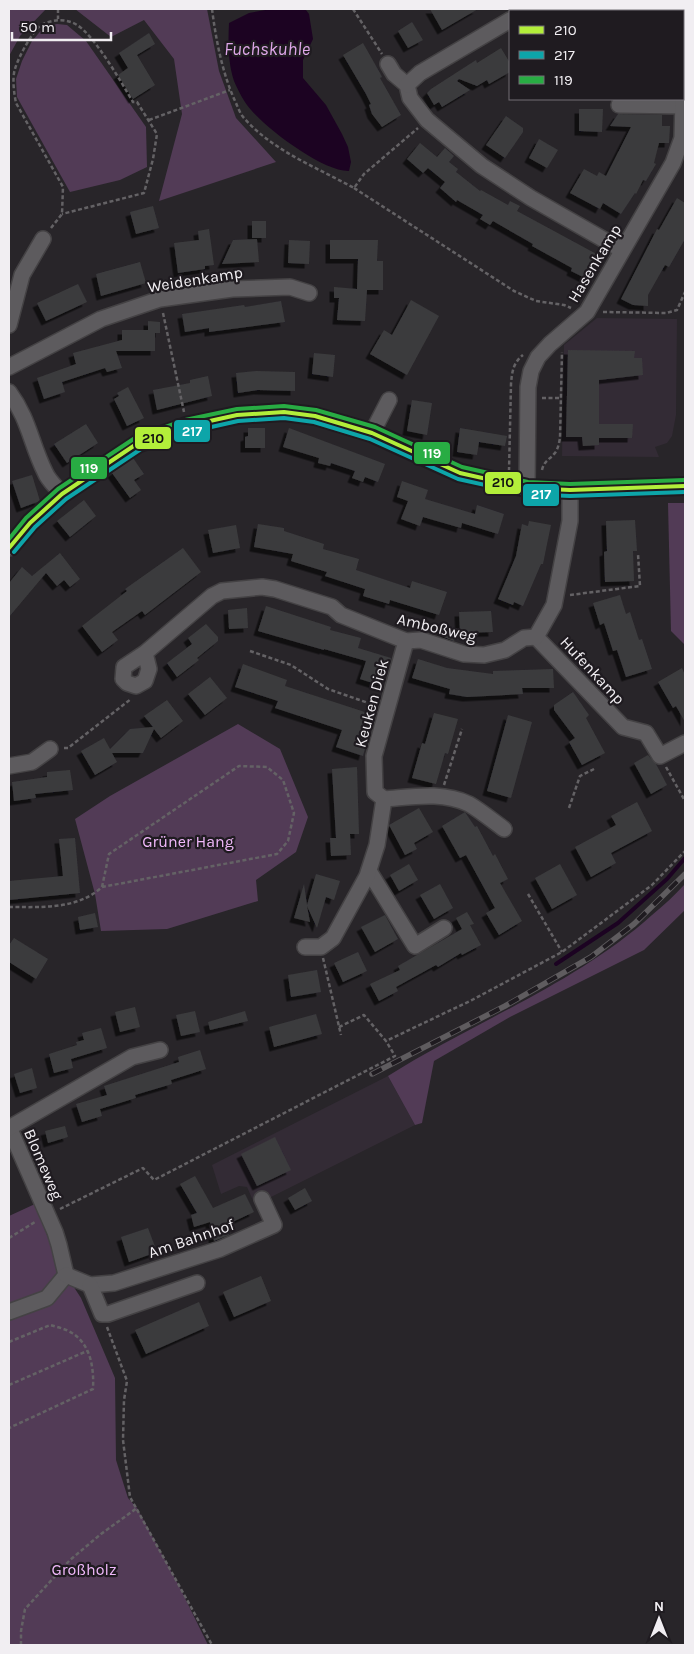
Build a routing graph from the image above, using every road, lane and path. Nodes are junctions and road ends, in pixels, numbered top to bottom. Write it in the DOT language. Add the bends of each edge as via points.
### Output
graph roads {
  1 [pos="58,9"];
  2 [pos="212,9"];
  3 [pos="353,9"];
  4 [pos="58,19"];
  5 [pos="509,21"];
  6 [pos="388,64"];
  7 [pos="407,85"];
  8 [pos="230,90"];
  9 [pos="683,102"];
  10 [pos="619,105"];
  11 [pos="149,120"];
  12 [pos="427,120"];
  13 [pos="354,188"];
  14 [pos="62,214"];
  15 [pos="43,239"];
  16 [pos="622,250"];
  17 [pos="685,292"];
  18 [pos="309,293"];
  19 [pos="160,299"];
  20 [pos="587,312"];
  21 [pos="9,325"];
  22 [pos="562,344"];
  23 [pos="9,366"];
  24 [pos="9,392"];
  25 [pos="389,400"];
  26 [pos="187,426"];
  27 [pos="372,433"];
  28 [pos="528,471"];
  29 [pos="685,486"];
  30 [pos="527,488"];
  31 [pos="570,490"];
  32 [pos="62,494"];
  33 [pos="9,548"];
  34 [pos="638,554"];
  35 [pos="556,597"];
  36 [pos="536,636"];
  37 [pos="406,641"];
  38 [pos="250,651"];
  39 [pos="145,653"];
  40 [pos="136,686"];
  41 [pos="387,710"];
  42 [pos="462,729"];
  43 [pos="685,743"];
  44 [pos="68,748"];
  45 [pos="50,749"];
  46 [pos="660,756"];
  47 [pos="9,766"];
  48 [pos="596,768"];
  49 [pos="440,796"];
  50 [pos="384,799"];
  51 [pos="685,801"];
  52 [pos="568,808"];
  53 [pos="504,829"];
  54 [pos="685,851"];
  55 [pos="369,870"];
  56 [pos="102,887"];
  57 [pos="528,894"];
  58 [pos="9,907"];
  59 [pos="444,928"];
  60 [pos="305,946"];
  61 [pos="321,947"];
  62 [pos="562,952"];
  63 [pos="339,1027"];
  64 [pos="341,1035"];
  65 [pos="386,1041"];
  66 [pos="160,1050"];
  67 [pos="9,1127"];
  68 [pos="262,1199"];
  69 [pos="47,1215"];
  70 [pos="9,1238"];
  71 [pos="66,1275"];
  72 [pos="197,1283"];
  73 [pos="90,1285"];
  74 [pos="9,1312"];
  75 [pos="102,1314"];
  76 [pos="9,1342"];
  77 [pos="88,1351"];
  78 [pos="9,1385"];
  79 [pos="9,1428"];
  80 [pos="137,1508"];
  81 [pos="21,1645"];
  82 [pos="212,1645"];
  1 -- 4 [label="path"];
  2 -- 8 [label="path" via="216,39"];
  3 -- 6 [label="path"];
  4 -- 11 [label="path" via="76,24 90,38"];
  4 -- 14 [label="path" via="40,26 28,42 14,70 14,92 16,103 63,187"];
  5 -- 7 [label="street" via="420,73"];
  6 -- 7 [label="street"];
  7 -- 12 [label="street" via="410,98"];
  8 -- 11 [label="path"];
  8 -- 13 [label="path" via="243,117 273,144"];
  9 -- 10 [label="street, Hasenkamp"];
  9 -- 16 [label="street, Hasenkamp" via="682,138 674,163"];
  11 -- 14 [label="path" via="157,134 144,193"];
  12 -- 13 [label="path" via="364,174"];
  12 -- 16 [label="street" via="512,187"];
  13 -- 20 [label="path" via="514,291 536,301 564,304"];
  14 -- 15 [label="path"];
  15 -- 21 [label="street" via="22,275"];
  16 -- 20 [label="street, Hasenkamp"];
  17 -- 20 [label="path" via="676,310 666,313"];
  18 -- 19 [label="street, Weidenkamp" via="290,287 232,289"];
  19 -- 23 [label="street, Weidenkamp" via="101,319"];
  19 -- 26 [label="path"];
  20 -- 28 [label="street, Hasenkamp" via="550,344 531,371 528,387"];
  22 -- 28 [label="path" via="558,448 544,463 542,472"];
  24 -- 32 [label="street" via="18,404 45,473"];
  25 -- 27 [label="street"];
  26 -- 27 [label="street" via="237,415 284,412 315,416"];
  26 -- 32 [label="street" via="138,443"];
  27 -- 30 [label="street" via="460,473"];
  28 -- 30 [label="street, Hasenkamp"];
  29 -- 31 [label="street"];
  30 -- 31 [label="street"];
  31 -- 35 [label="street" via="570,521"];
  32 -- 33 [label="street" via="30,523"];
  34 -- 35 [label="path" via="640,586"];
  35 -- 36 [label="street"];
  36 -- 37 [label="street, Amboßweg" via="524,638 505,650 484,654 464,654 421,640"];
  36 -- 46 [label="street, Hufenkamp" via="623,727 646,732"];
  37 -- 39 [label="street, Amboßweg" via="341,614 332,607 262,587 222,591 212,596"];
  37 -- 41 [label="street, Keuken Diek"];
  38 -- 41 [label="path" via="291,665 328,689"];
  39 -- 40 [label="street" via="149,669 145,681"];
  39 -- 40 [label="street, Amboßweg" via="124,667 123,679"];
  40 -- 44 [label="path" via="134,697"];
  41 -- 50 [label="street, Keuken Diek" via="374,756 376,792"];
  42 -- 49 [label="path"];
  43 -- 46 [label="street"];
  45 -- 47 [label="street" via="32,762"];
  46 -- 51 [label="path"];
  48 -- 52 [label="path" via="580,776"];
  49 -- 50 [label="street"];
  49 -- 53 [label="street" via="469,805"];
  50 -- 55 [label="street" via="377,846"];
  54 -- 62 [label="path" via="652,886"];
  55 -- 59 [label="street" via="415,946"];
  55 -- 61 [label="street" via="333,938"];
  56 -- 56 [label="path" via="277,854 288,841 294,812 283,780 268,768 239,766 109,854"];
  56 -- 58 [label="path" via="79,901 58,906"];
  57 -- 62 [label="path"];
  60 -- 61 [label="street"];
  61 -- 63 [label="path"];
  62 -- 65 [label="path"];
  63 -- 64 [label="path"];
  63 -- 65 [label="path" via="364,1015"];
  65 -- 69 [label="path" via="395,1056 154,1180 143,1168"];
  66 -- 67 [label="street" via="132,1057"];
  67 -- 69 [label="street, Blomeweg"];
  68 -- 73 [label="street, Am Bahnhof" via="274,1225 220,1249 114,1283"];
  69 -- 70 [label="path"];
  69 -- 71 [label="street, Blomeweg"];
  71 -- 73 [label="street, Am Bahnhof"];
  71 -- 74 [label="street" via="47,1298"];
  72 -- 75 [label="street"];
  73 -- 75 [label="street"];
  75 -- 80 [label="path" via="127,1381 123,1440 130,1497"];
  76 -- 77 [label="path" via="50,1325 71,1332 83,1341"];
  77 -- 78 [label="path"];
  77 -- 79 [label="path" via="94,1373 93,1388"];
  80 -- 81 [label="path" via="70,1560 26,1609"];
  80 -- 82 [label="path"];
}
